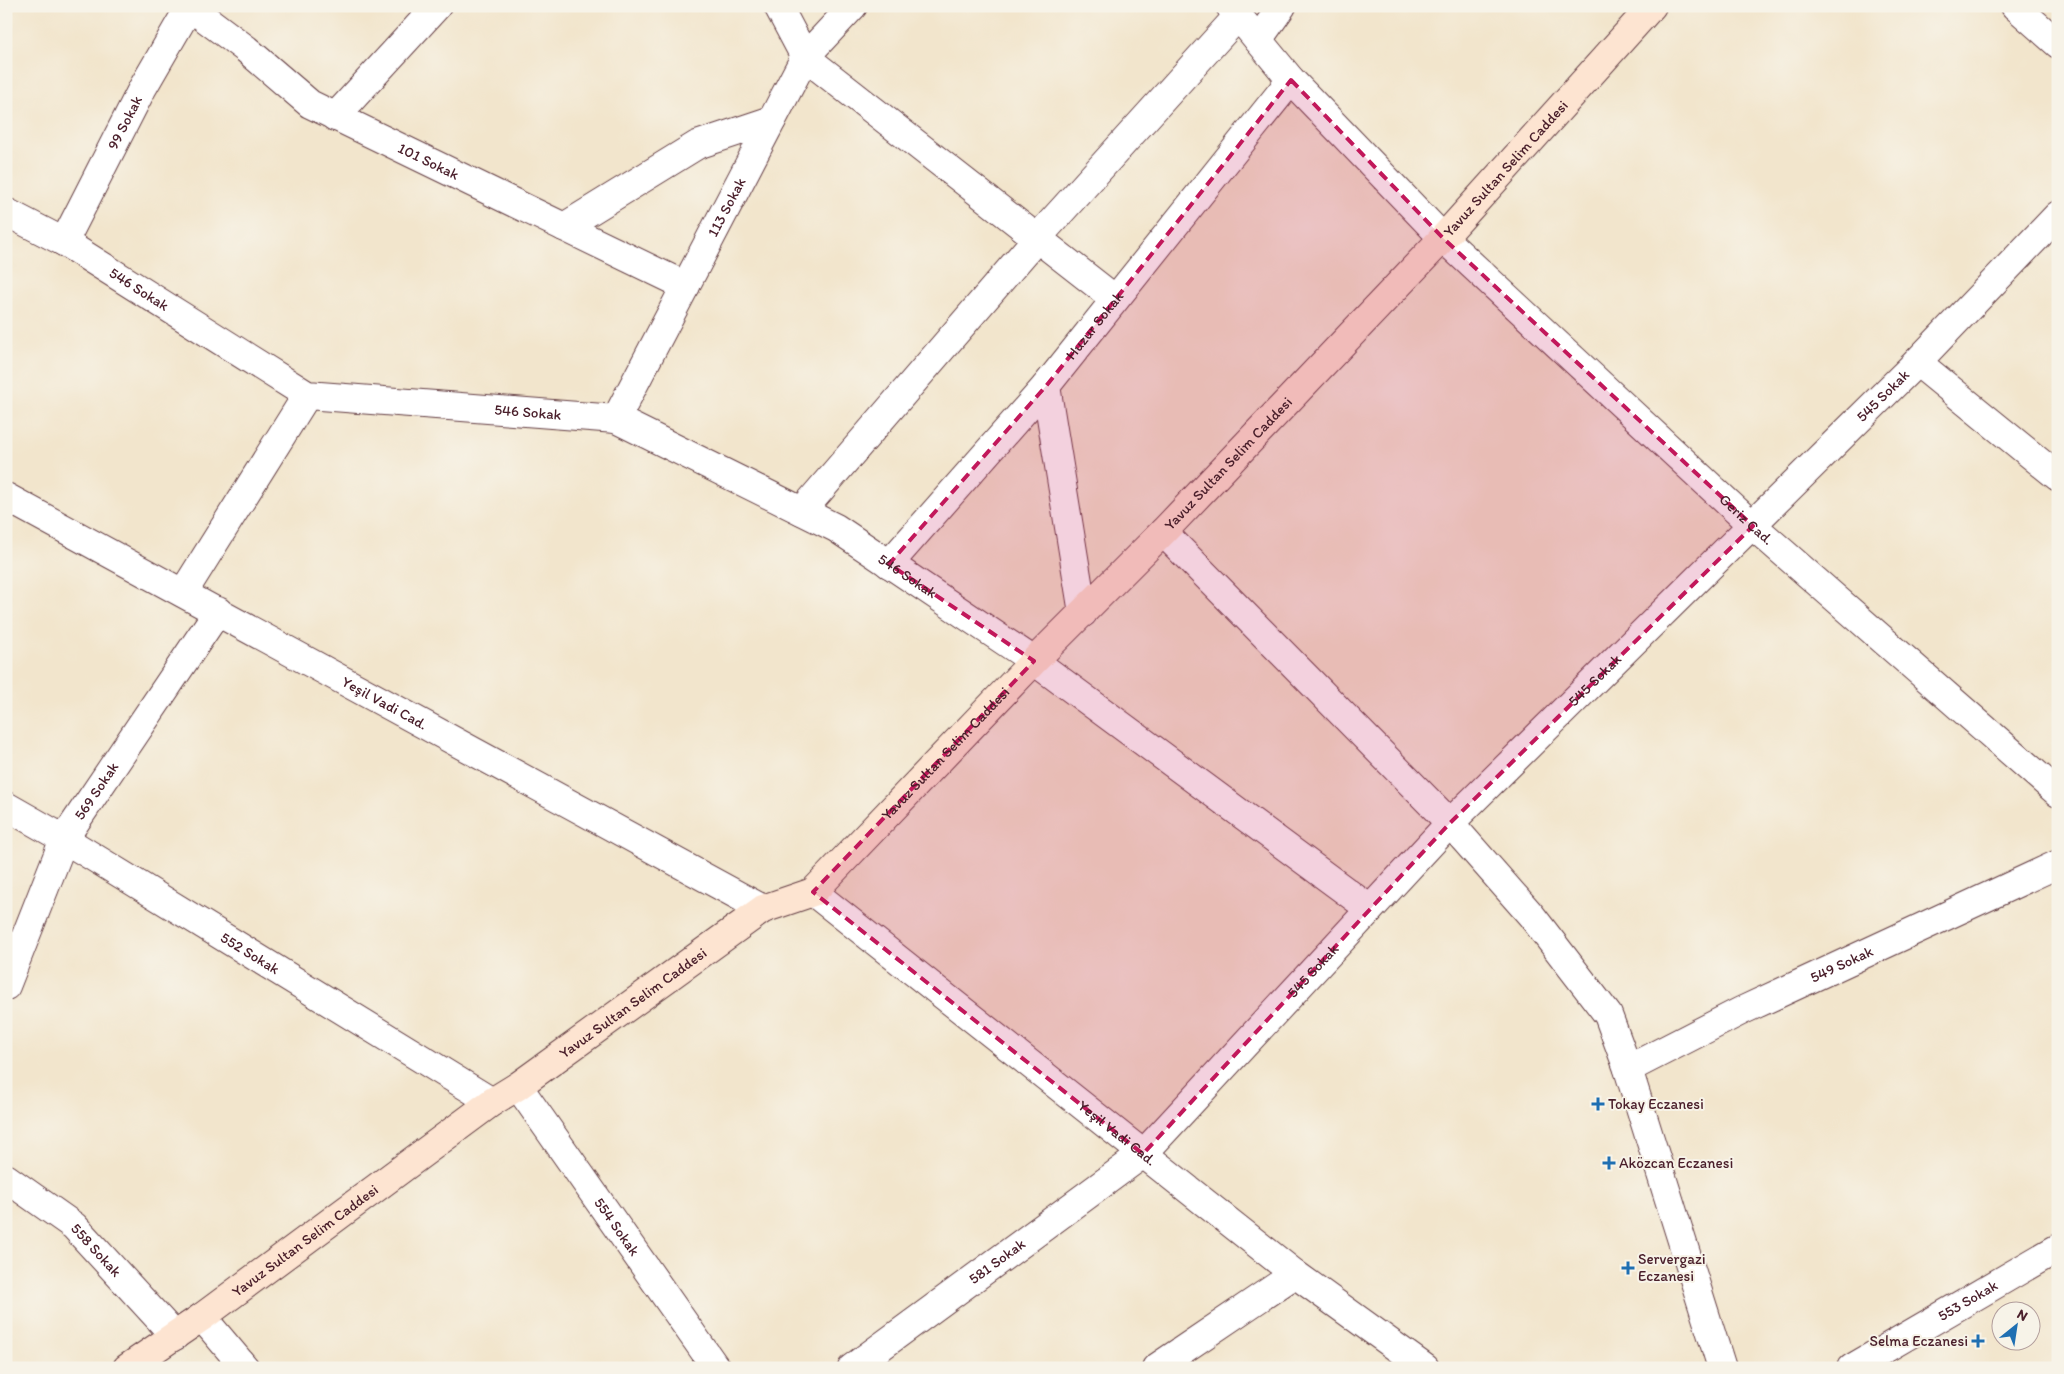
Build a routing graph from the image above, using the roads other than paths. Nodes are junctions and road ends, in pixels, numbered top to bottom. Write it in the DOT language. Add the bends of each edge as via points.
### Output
graph roads {
  1 [pos="190,6"];
  2 [pos="437,6"];
  3 [pos="778,6"];
  4 [pos="853,6"];
  5 [pos="1282,6"];
  6 [pos="1652,6"];
  7 [pos="2015,6"];
  8 [pos="1234,11"];
  9 [pos="1258,40"];
  10 [pos="2058,44"];
  11 [pos="805,57"];
  12 [pos="1291,80"];
  13 [pos="335,116"];
  14 [pos="772,120"];
  15 [pos="6,212"];
  16 [pos="2058,215"];
  17 [pos="564,227"];
  18 [pos="1038,237"];
  19 [pos="1442,238"];
  20 [pos="64,242"];
  21 [pos="686,286"];
  22 [pos="1115,299"];
  23 [pos="1918,362"];
  24 [pos="1046,386"];
  25 [pos="307,395"];
  26 [pos="616,419"];
  27 [pos="2058,478"];
  28 [pos="6,497"];
  29 [pos="802,512"];
  30 [pos="1753,526"];
  31 [pos="1163,532"];
  32 [pos="889,564"];
  33 [pos="183,593"];
  34 [pos="218,611"];
  35 [pos="1083,613"];
  36 [pos="1034,662"];
  37 [pos="2058,793"];
  38 [pos="6,806"];
  39 [pos="1450,823"];
  40 [pos="64,840"];
  41 [pos="2058,864"];
  42 [pos="813,892"];
  43 [pos="763,909"];
  44 [pos="1370,909"];
  45 [pos="6,986"];
  46 [pos="1628,1069"];
  47 [pos="518,1086"];
  48 [pos="492,1102"];
  49 [pos="1143,1154"];
  50 [pos="6,1178"];
  51 [pos="2058,1248"];
  52 [pos="1295,1274"];
  53 [pos="202,1317"];
  54 [pos="174,1336"];
  55 [pos="1892,1359"];
  56 [pos="127,1368"];
  57 [pos="245,1368"];
  58 [pos="716,1368"];
  59 [pos="852,1368"];
  60 [pos="1156,1368"];
  61 [pos="1425,1368"];
  62 [pos="1722,1368"];
  63 [pos="1852,1368"];
  1 -- 13 [label="street, 101 Sokak" via="310,104"];
  1 -- 20 [label="street, 99 Sokak" via="142,89"];
  2 -- 13 [label="street"];
  3 -- 11 [label="street"];
  4 -- 11 [label="street, 113 Sokak"];
  5 -- 9 [label="street"];
  6 -- 19 [label="street, Yavuz Sultan Selim Caddesi"];
  7 -- 10 [label="street"];
  8 -- 9 [label="street, Geriz Cad."];
  8 -- 18 [label="street"];
  9 -- 12 [label="street, Geriz Cad."];
  11 -- 14 [label="street, 113 Sokak"];
  11 -- 18 [label="street"];
  12 -- 19 [label="street, Geriz Cad."];
  12 -- 22 [label="street, Huzur Sokak"];
  13 -- 17 [label="street, 101 Sokak"];
  14 -- 17 [label="street" via="697,144"];
  14 -- 21 [label="street, 113 Sokak"];
  15 -- 20 [label="street, 546 Sokak"];
  16 -- 23 [label="street, 545 Sokak"];
  17 -- 21 [label="street, 101 Sokak"];
  18 -- 22 [label="street"];
  18 -- 29 [label="street"];
  19 -- 30 [label="street, Geriz Cad."];
  19 -- 31 [label="street, Yavuz Sultan Selim Caddesi"];
  20 -- 25 [label="street, 546 Sokak"];
  21 -- 26 [label="street, 113 Sokak"];
  22 -- 24 [label="street, Huzur Sokak"];
  23 -- 27 [label="street"];
  23 -- 30 [label="street, 545 Sokak"];
  24 -- 32 [label="street, Huzur Sokak"];
  24 -- 35 [label="street"];
  25 -- 26 [label="street, 546 Sokak"];
  25 -- 33 [label="street"];
  26 -- 29 [label="street, 546 Sokak"];
  28 -- 33 [label="street, Yeşil Vadi Cad."];
  29 -- 32 [label="street, 546 Sokak" via="836,528"];
  30 -- 37 [label="street, Geriz Cad."];
  30 -- 39 [label="street, 545 Sokak"];
  31 -- 35 [label="street, Yavuz Sultan Selim Caddesi"];
  31 -- 39 [label="street"];
  32 -- 36 [label="street, 546 Sokak"];
  33 -- 34 [label="street, Yeşil Vadi Cad."];
  34 -- 40 [label="street, 569 Sokak"];
  34 -- 43 [label="street, Yeşil Vadi Cad."];
  35 -- 36 [label="street, Yavuz Sultan Selim Caddesi"];
  36 -- 42 [label="street, Yavuz Sultan Selim Caddesi"];
  36 -- 44 [label="street, 546 Sokak"];
  38 -- 40 [label="street, 552 Sokak"];
  39 -- 44 [label="street, 545 Sokak"];
  39 -- 46 [label="street" via="1531,915 1608,1015"];
  40 -- 45 [label="street, 569 Sokak"];
  40 -- 48 [label="street, 552 Sokak"];
  41 -- 46 [label="street, 549 Sokak" via="1741,1011"];
  42 -- 43 [label="street, Yavuz Sultan Selim Caddesi"];
  42 -- 49 [label="street, Yeşil Vadi Cad."];
  43 -- 47 [label="street, Yavuz Sultan Selim Caddesi"];
  44 -- 49 [label="street, 545 Sokak"];
  46 -- 62 [label="street"];
  47 -- 48 [label="street, Yavuz Sultan Selim Caddesi"];
  47 -- 58 [label="street, 554 Sokak"];
  48 -- 53 [label="street, Yavuz Sultan Selim Caddesi"];
  49 -- 52 [label="street, Yeşil Vadi Cad."];
  49 -- 59 [label="street, 581 Sokak"];
  50 -- 54 [label="street, 558 Sokak" via="74,1226"];
  51 -- 55 [label="street, 553 Sokak"];
  52 -- 60 [label="street"];
  52 -- 61 [label="street, Yeşil Vadi Cad."];
  53 -- 54 [label="street, Yavuz Sultan Selim Caddesi"];
  53 -- 57 [label="street"];
  54 -- 56 [label="street, Yavuz Sultan Selim Caddesi"];
  55 -- 63 [label="street, 553 Sokak"];
}
